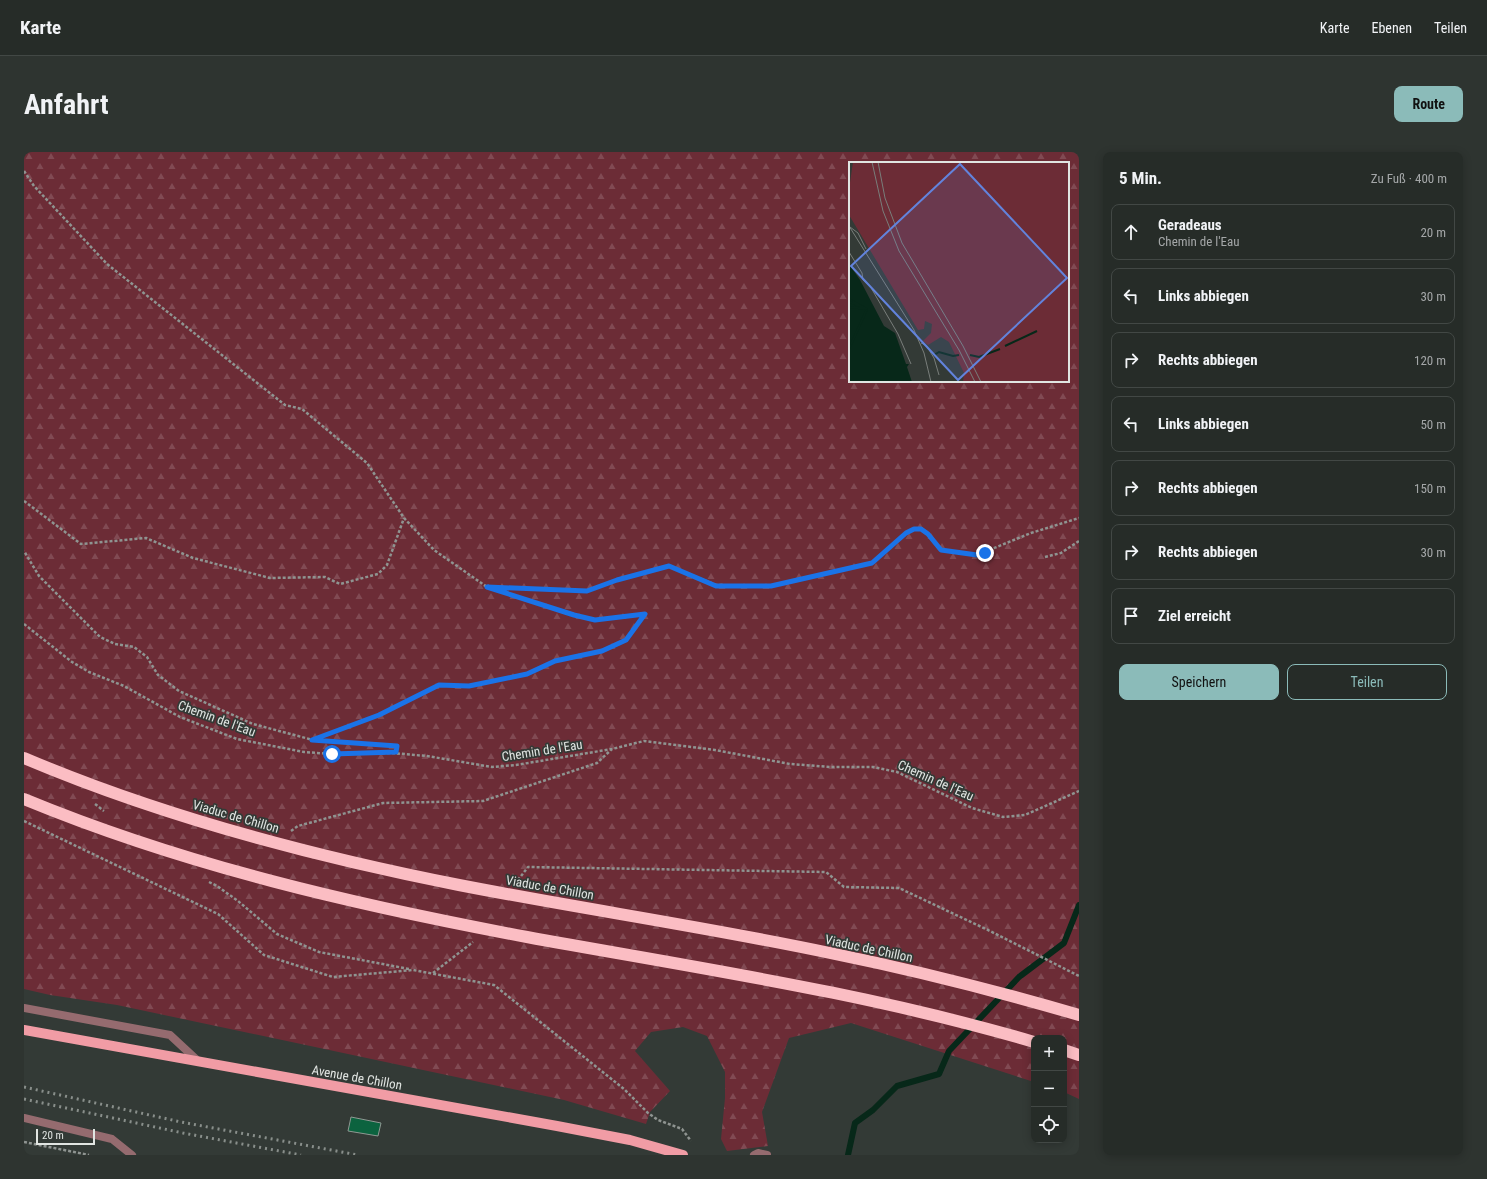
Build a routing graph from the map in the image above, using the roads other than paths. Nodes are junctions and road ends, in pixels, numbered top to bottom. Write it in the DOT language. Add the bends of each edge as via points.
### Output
graph roads {
  1 [pos="24,758"];
  2 [pos="24,799"];
  3 [pos="24,1008"];
  4 [pos="1079,1015"];
  5 [pos="24,1030"];
  6 [pos="1031,1041"];
  7 [pos="1067,1051"];
  8 [pos="1079,1055"];
  9 [pos="198,1061"];
  10 [pos="24,1118"];
  11 [pos="132,1155"];
  12 [pos="683,1155"];
  13 [pos="754,1155"];
  14 [pos="767,1155"];
  1 -- 4 [label="highway, Viaduc de Chillon, bridge" via="143,803 247,835 351,861 457,884 828,953 936,976"];
  2 -- 6 [label="highway, bridge" via="174,853 314,893 526,937 817,990 938,1015"];
  3 -- 9 [label="street" via="170,1035"];
  5 -- 9 [label="main road, Avenue de Chillon"];
  7 -- 8 [label="highway"];
  9 -- 12 [label="main road, Avenue de Chillon" via="622,1139"];
  10 -- 11 [label="street" via="112,1140"];
  13 -- 14 [label="street"];
}
